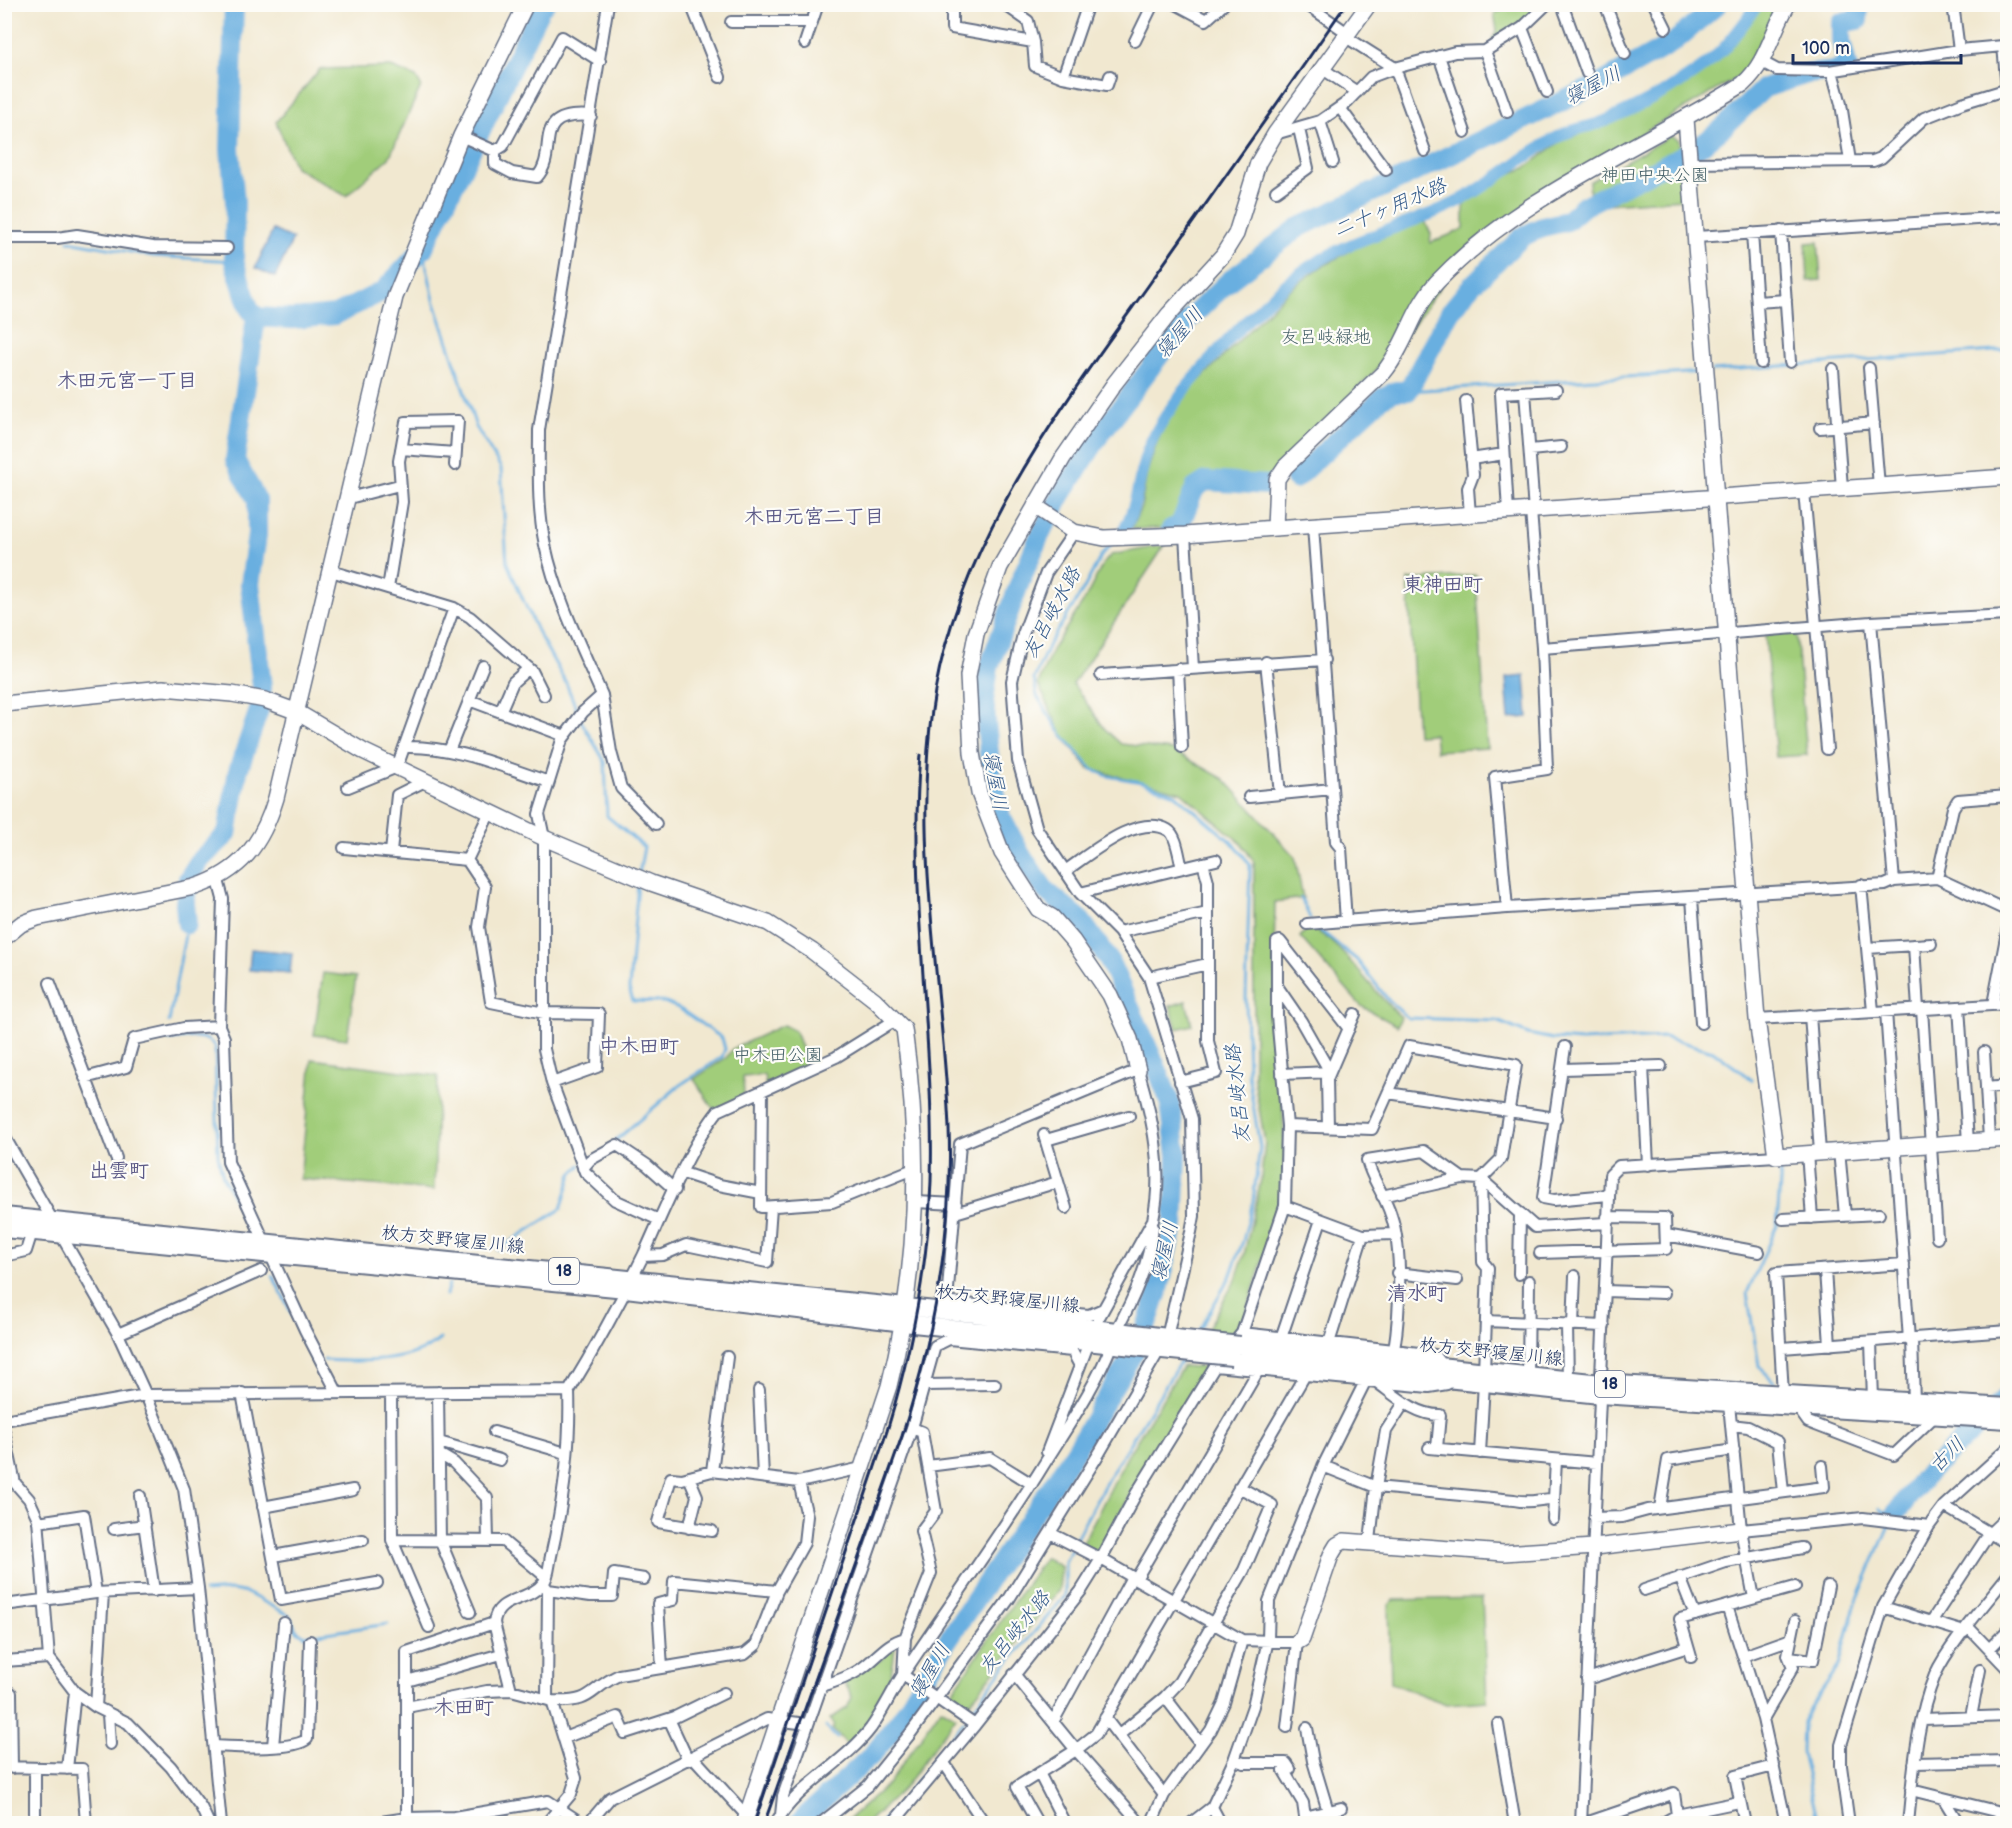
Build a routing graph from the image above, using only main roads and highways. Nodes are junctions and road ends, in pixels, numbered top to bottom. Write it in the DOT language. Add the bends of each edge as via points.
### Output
graph roads {
  1 [pos="4,1216"];
  2 [pos="58,1227"];
  3 [pos="4,1229"];
  4 [pos="1238,1345"];
  5 [pos="1484,1377"];
  6 [pos="1600,1389"];
  7 [pos="2006,1416"];
  1 -- 2 [label="main road, 枚方交野寝屋川線 / 18"];
  2 -- 3 [label="main road, 枚方交野寝屋川線 / 18" via="32,1232"];
  2 -- 4 [label="main road, 枚方交野寝屋川線 / 18, bridge" via="1165,1343"];
  4 -- 5 [label="main road, 枚方交野寝屋川線 / 18" via="1444,1366"];
  4 -- 5 [label="main road, 枚方交野寝屋川線 / 18" via="1461,1381"];
  5 -- 6 [label="main road, 枚方交野寝屋川線 / 18"];
  5 -- 6 [label="main road, 枚方交野寝屋川線 / 18" via="1568,1380"];
  6 -- 7 [label="main road, 枚方交野寝屋川線 / 18" via="1729,1404 1968,1418"];
  6 -- 7 [label="main road, 枚方交野寝屋川線 / 18" via="1783,1394 1981,1406"];
}
